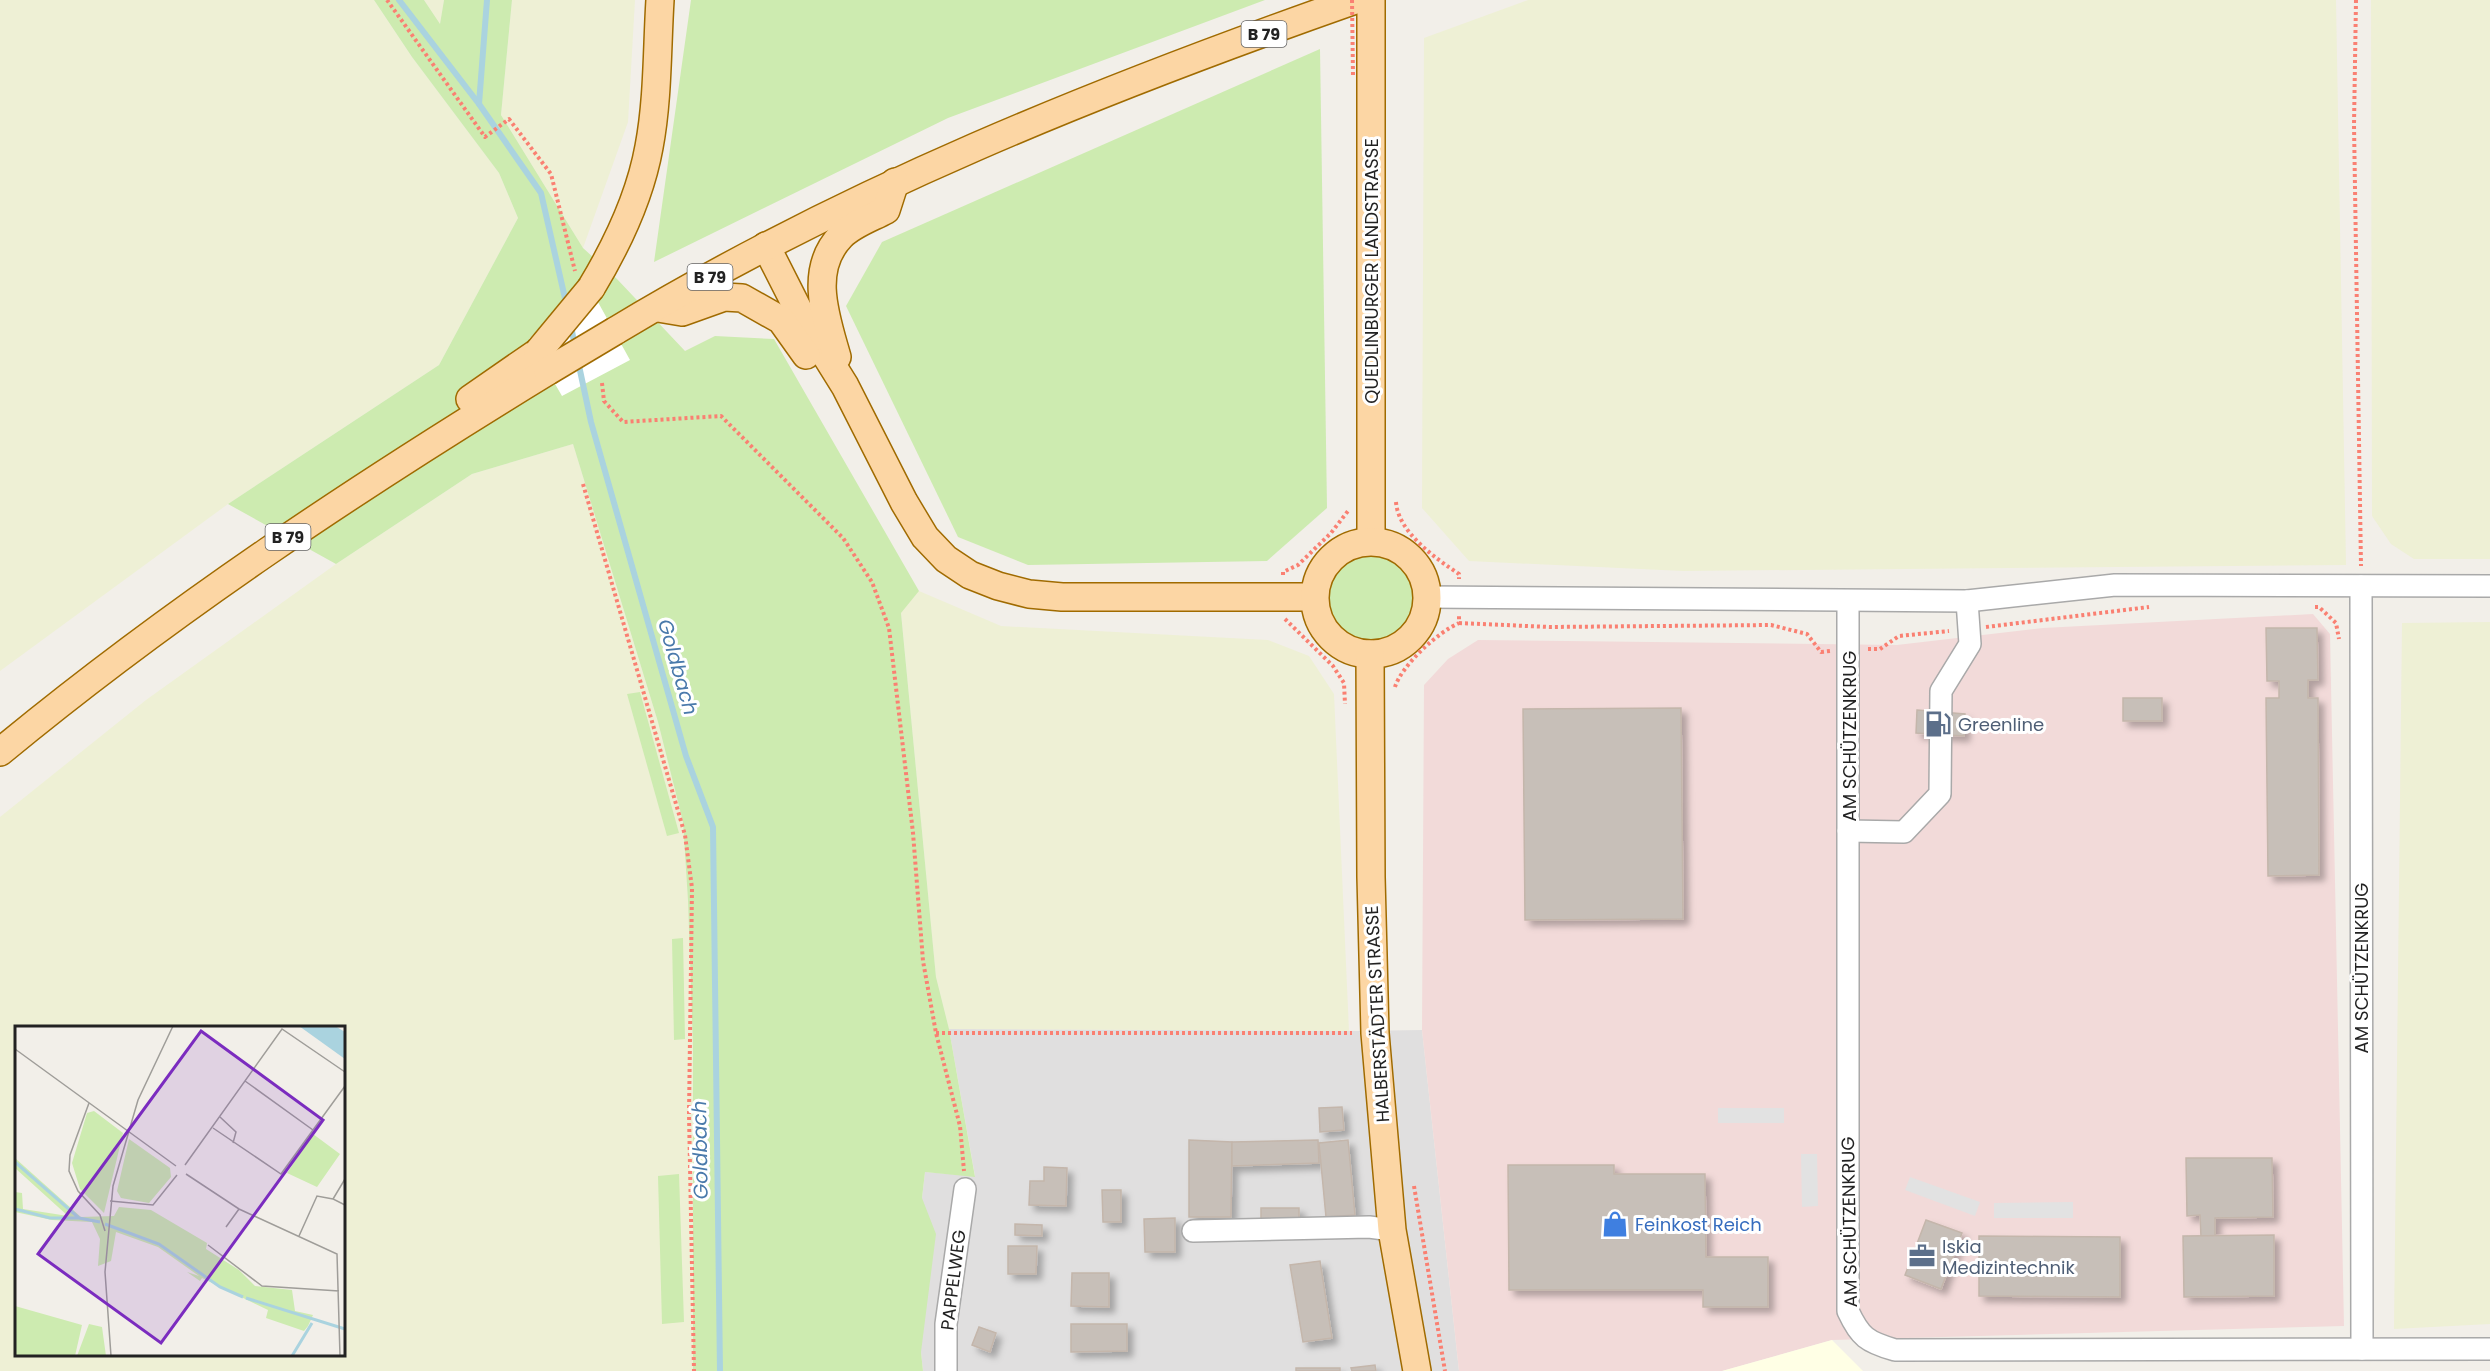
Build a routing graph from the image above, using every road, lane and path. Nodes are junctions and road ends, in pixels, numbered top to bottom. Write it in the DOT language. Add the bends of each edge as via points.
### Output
graph roads {
  1 [pos="387,0"];
  2 [pos="660,0"];
  3 [pos="1354,0"];
  4 [pos="1371,0"];
  5 [pos="2356,0"];
  6 [pos="1362,72"];
  7 [pos="895,182"];
  8 [pos="766,246"];
  9 [pos="584,283"];
  10 [pos="654,308"];
  11 [pos="543,362"];
  12 [pos="602,383"];
  13 [pos="845,386"];
  14 [pos="583,484"];
  15 [pos="1396,499"];
  16 [pos="1371,541"];
  17 [pos="2361,586"];
  18 [pos="2490,586"];
  19 [pos="1314,597"];
  20 [pos="1427,597"];
  21 [pos="1459,597"];
  22 [pos="1967,600"];
  23 [pos="1848,601"];
  24 [pos="1371,654"];
  25 [pos="1395,696"];
  26 [pos="0,752"];
  27 [pos="1848,831"];
  28 [pos="936,1033"];
  29 [pos="1353,1033"];
  30 [pos="1413,1179"];
  31 [pos="965,1189"];
  32 [pos="1392,1230"];
  33 [pos="1192,1231"];
  34 [pos="2362,1349"];
  35 [pos="2490,1349"];
  36 [pos="694,1371"];
  37 [pos="946,1371"];
  38 [pos="1417,1371"];
  39 [pos="1445,1371"];
  1 -- 9 [label="path" via="485,137 509,119 551,174"];
  2 -- 9 [label="main road" via="650,146 644,170 616,243"];
  3 -- 6 [label="path, bridge"];
  3 -- 7 [label="main road, B 79" via="1075,105"];
  4 -- 6 [label="main road, QUEDLINBURGER LANDSTRASSE"];
  5 -- 17 [label="path" via="2354,125"];
  6 -- 16 [label="main road, QUEDLINBURGER LANDSTRASSE"];
  7 -- 8 [label="main road, B 79"];
  7 -- 13 [label="main road" via="886,210 842,235 823,272 823,309"];
  8 -- 10 [label="main road, B 79"];
  8 -- 13 [label="main road" via="802,317"];
  9 -- 11 [label="main road, bridge"];
  10 -- 11 [label="main road, B 79, bridge" via="615,332"];
  10 -- 13 [label="main road" via="682,312 724,297 742,298 781,320 817,374"];
  11 -- 26 [label="main road, B 79" via="413,436 400,463 187,608"];
  12 -- 28 [label="path" via="604,401 623,422 722,416 843,538 872,582 889,628 913,833 923,961"];
  13 -- 19 [label="main road" via="925,537 946,559 970,575 1018,591 1062,597"];
  14 -- 36 [label="path" via="685,835 692,888 689,1114"];
  15 -- 21 [label="path" via="1402,522 1443,564 1459,574"];
  16 -- 19 [label="main road" via="1352,544 1336,553 1320,573"];
  16 -- 20 [label="main road" via="1406,553 1421,573"];
  17 -- 18 [label="street"];
  17 -- 22 [label="street" via="2115,585"];
  17 -- 34 [label="street, AM SCHÜTZENKRUG"];
  19 -- 24 [label="main road" via="1326,633 1346,648"];
  20 -- 21 [label="street"];
  20 -- 24 [label="main road" via="1420,626 1411,637 1385,652"];
  21 -- 23 [label="street"];
  21 -- 25 [label="path" via="1459,623 1444,630 1408,664 1395,685"];
  22 -- 23 [label="street"];
  22 -- 27 [label="street" via="1970,644 1941,692 1940,794 1904,832"];
  23 -- 27 [label="street, AM SCHÜTZENKRUG"];
  24 -- 32 [label="main road, HALBERSTÄDTER STRASSE" via="1373,1000"];
  27 -- 34 [label="street, AM SCHÜTZENKRUG" via="1848,1311 1857,1330 1872,1343 1895,1350"];
  28 -- 29 [label="path"];
  28 -- 31 [label="path" via="960,1126"];
  30 -- 39 [label="path"];
  31 -- 37 [label="street, PAPPELWEG" via="946,1324"];
  32 -- 33 [label="street" via="1369,1227"];
  32 -- 38 [label="main road, HALBERSTÄDTER STRASSE"];
  34 -- 35 [label="street, AM SCHÜTZENKRUG"];
}
